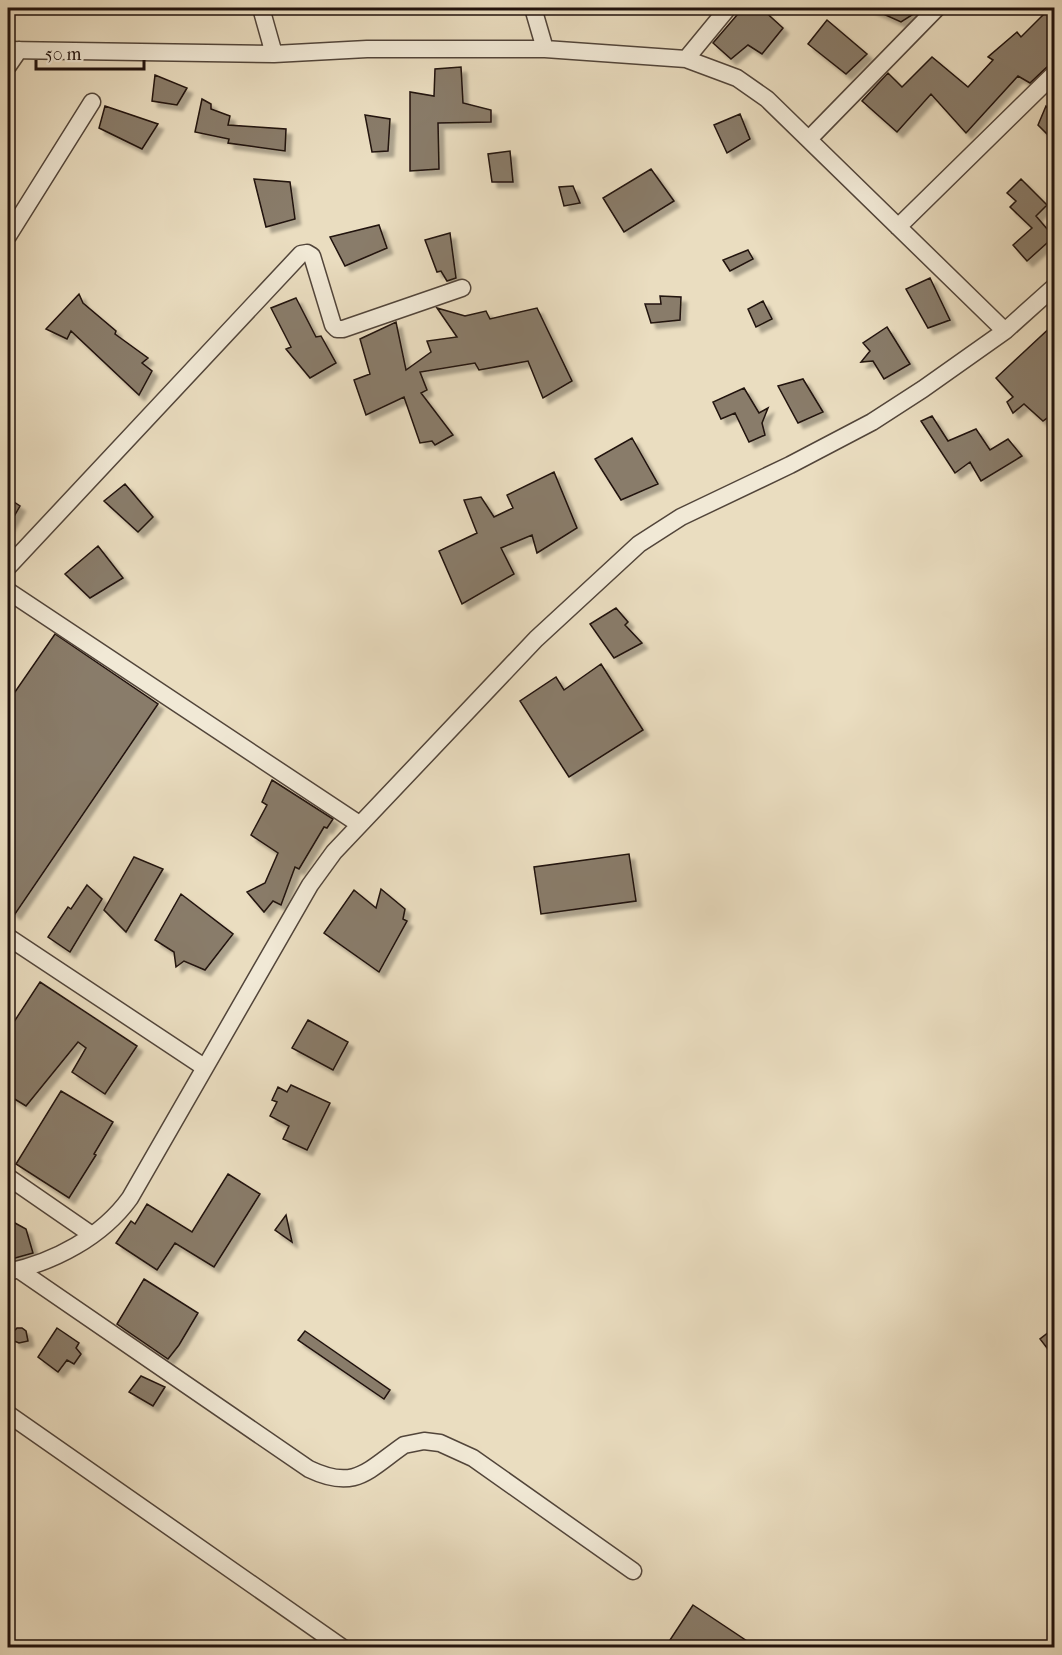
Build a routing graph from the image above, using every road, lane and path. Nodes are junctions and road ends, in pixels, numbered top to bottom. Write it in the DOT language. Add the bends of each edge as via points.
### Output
graph roads {
  1 [pos="261,8"];
  2 [pos="533,8"];
  3 [pos="728,8"];
  4 [pos="937,8"];
  5 [pos="545,49"];
  6 [pos="13,50"];
  7 [pos="274,54"];
  8 [pos="686,59"];
  9 [pos="8,66"];
  10 [pos="1054,74"];
  11 [pos="92,102"];
  12 [pos="809,139"];
  13 [pos="898,227"];
  14 [pos="8,236"];
  15 [pos="1054,287"];
  16 [pos="462,288"];
  17 [pos="1005,331"];
  18 [pos="8,567"];
  19 [pos="8,591"];
  20 [pos="359,824"];
  21 [pos="8,937"];
  22 [pos="204,1067"];
  23 [pos="8,1177"];
  24 [pos="92,1235"];
  25 [pos="13,1271"];
  26 [pos="8,1414"];
  27 [pos="633,1571"];
  28 [pos="344,1647"];
  1 -- 7 [label="street"];
  2 -- 5 [label="street"];
  3 -- 8 [label="street"];
  4 -- 12 [label="street"];
  5 -- 7 [label="street" via="367,49"];
  5 -- 8 [label="street"];
  6 -- 7 [label="street"];
  6 -- 9 [label="street"];
  8 -- 12 [label="street" via="737,78 756,90"];
  10 -- 13 [label="street"];
  11 -- 14 [label="street"];
  12 -- 13 [label="street"];
  13 -- 17 [label="street"];
  15 -- 17 [label="street"];
  16 -- 18 [label="street" via="337,329 312,256 301,254"];
  17 -- 20 [label="street" via="872,422 681,517 639,544 536,639"];
  19 -- 20 [label="street"];
  20 -- 22 [label="street" via="310,885"];
  21 -- 22 [label="street"];
  22 -- 24 [label="street" via="130,1198 120,1212"];
  23 -- 24 [label="street"];
  24 -- 25 [label="street" via="38,1264"];
  25 -- 27 [label="street" via="309,1469 343,1480 356,1477 404,1445 424,1440 440,1443 473,1458"];
  26 -- 28 [label="street"];
}
